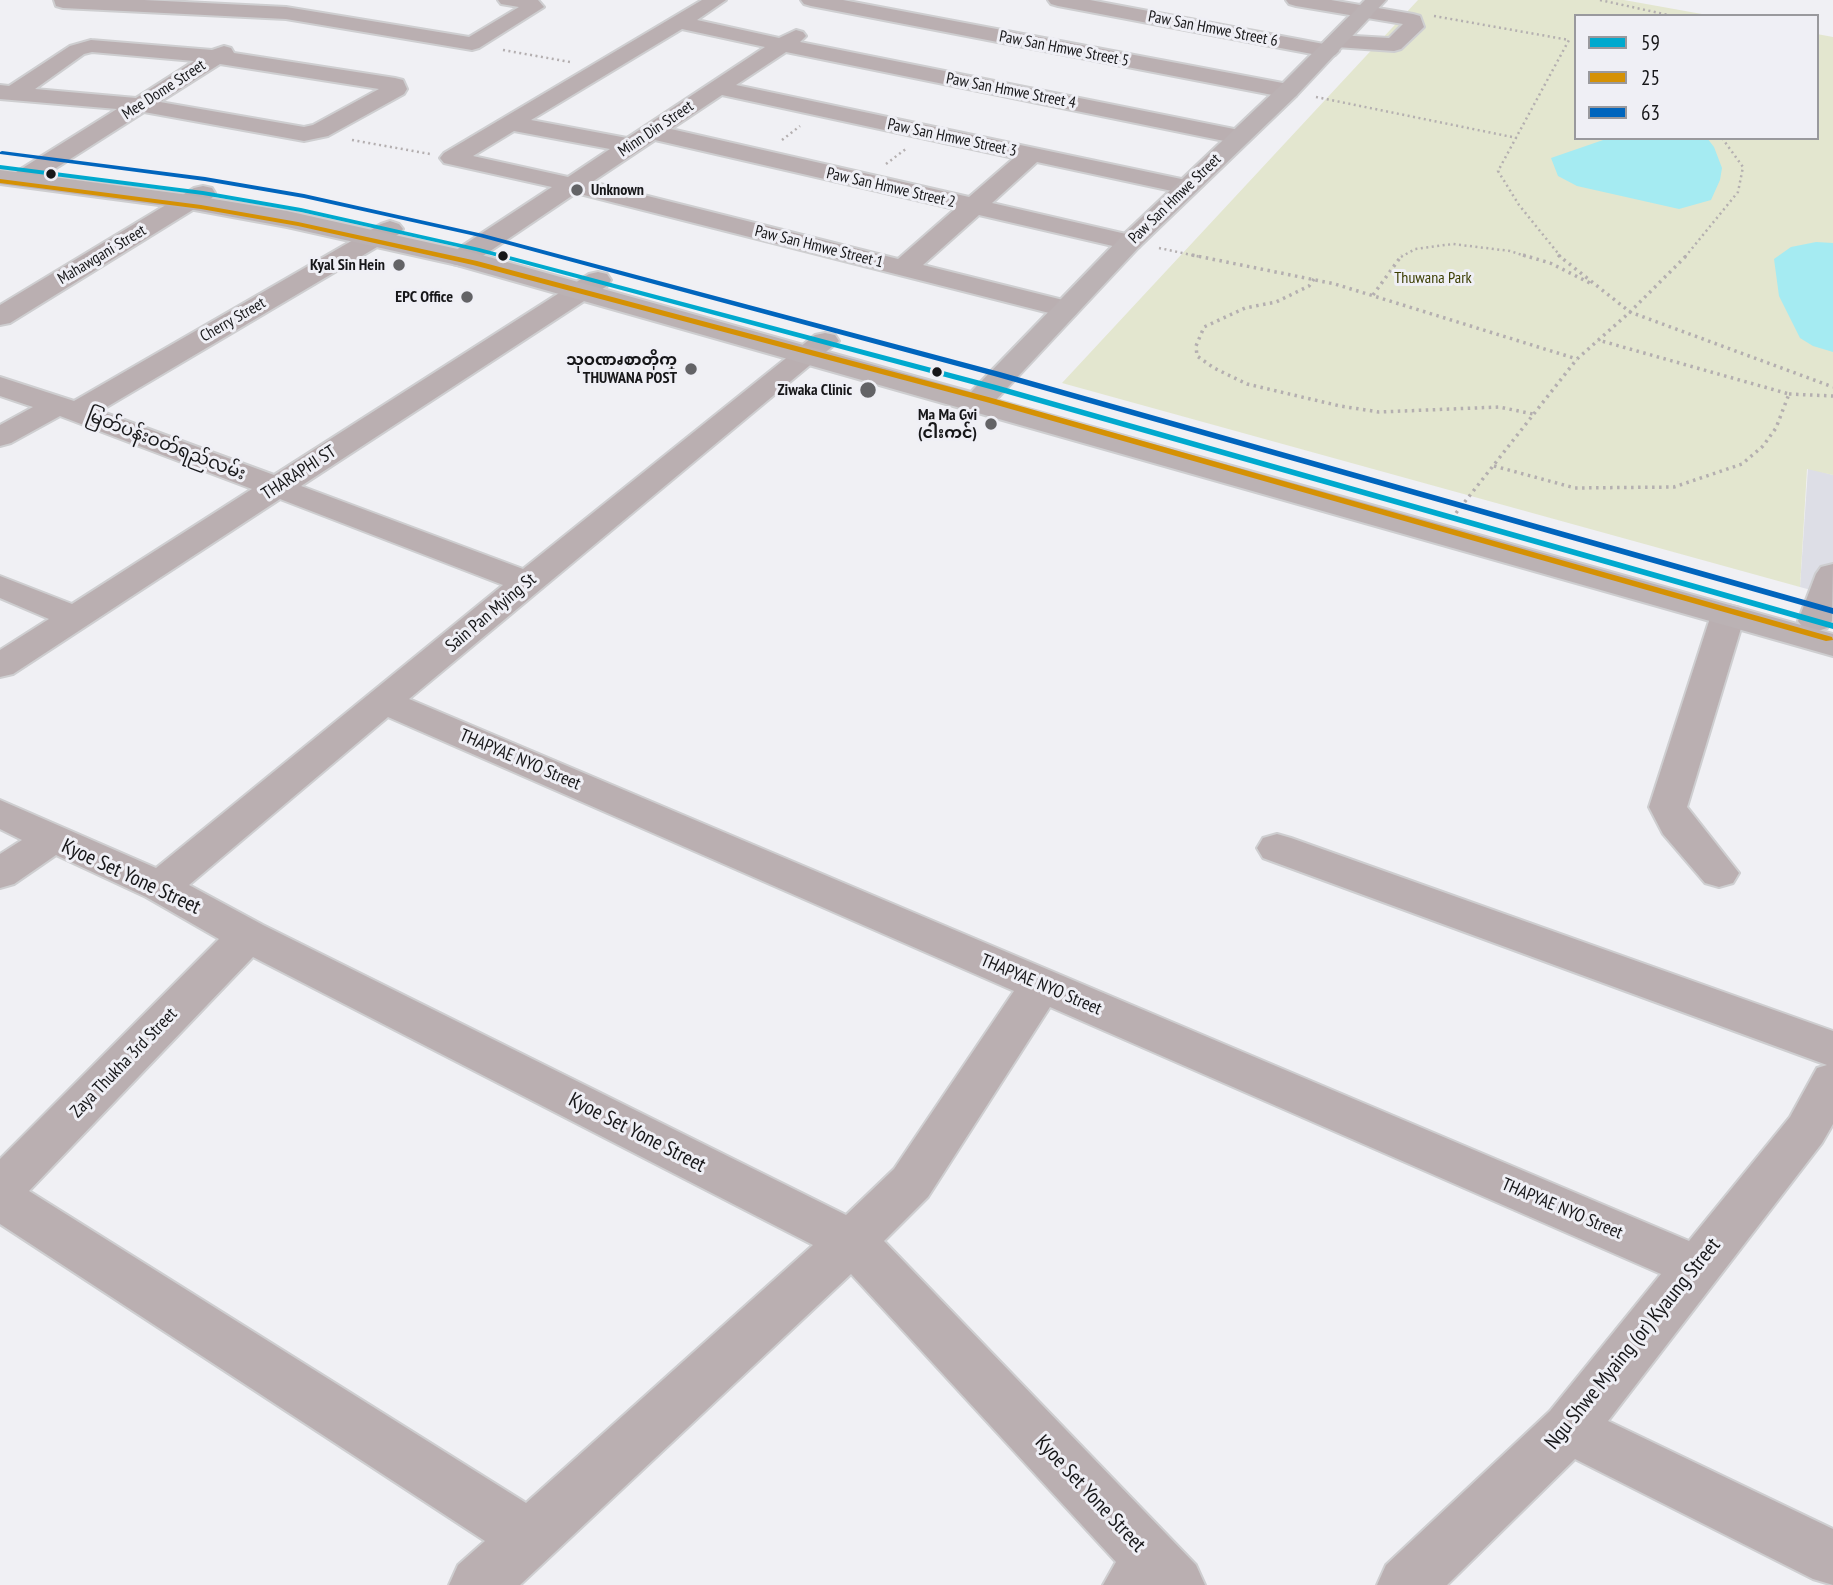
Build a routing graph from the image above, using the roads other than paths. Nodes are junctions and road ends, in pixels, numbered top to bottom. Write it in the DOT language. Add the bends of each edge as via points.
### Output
graph roads {
  1 [pos="66,0"];
  2 [pos="305,0"];
  3 [pos="508,0"];
  4 [pos="716,0"];
  5 [pos="811,0"];
  6 [pos="1058,0"];
  7 [pos="1296,0"];
  8 [pos="845,3"];
  9 [pos="1371,6"];
  10 [pos="286,13"];
  11 [pos="679,22"];
  12 [pos="1067,23"];
  13 [pos="405,33"];
  14 [pos="1040,44"];
  15 [pos="782,45"];
  16 [pos="1333,46"];
  17 [pos="383,47"];
  18 [pos="216,57"];
  19 [pos="360,61"];
  20 [pos="338,76"];
  21 [pos="718,88"];
  22 [pos="1287,91"];
  23 [pos="7,93"];
  24 [pos="142,105"];
  25 [pos="510,123"];
  26 [pos="652,132"];
  27 [pos="1239,136"];
  28 [pos="631,146"];
  29 [pos="1031,155"];
  30 [pos="14,173"];
  31 [pos="573,185"];
  32 [pos="1186,187"];
  33 [pos="196,198"];
  34 [pos="971,206"];
  35 [pos="382,233"];
  36 [pos="1130,243"];
  37 [pos="469,254"];
  38 [pos="904,268"];
  39 [pos="590,286"];
  40 [pos="1065,309"];
  41 [pos="0,317"];
  42 [pos="817,348"];
  43 [pos="0,386"];
  44 [pos="985,395"];
  45 [pos="68,408"];
  46 [pos="0,437"];
  47 [pos="276,487"];
  48 [pos="1833,574"];
  49 [pos="527,582"];
  50 [pos="0,586"];
  51 [pos="1728,615"];
  52 [pos="73,618"];
  53 [pos="1827,631"];
  54 [pos="0,666"];
  55 [pos="385,702"];
  56 [pos="0,813"];
  57 [pos="52,839"];
  58 [pos="1276,848"];
  59 [pos="1718,873"];
  60 [pos="0,874"];
  61 [pos="160,887"];
  62 [pos="248,936"];
  63 [pos="1041,985"];
  64 [pos="1833,1049"];
  65 [pos="1833,1081"];
  66 [pos="1819,1137"];
  67 [pos="0,1191"];
  68 [pos="0,1198"];
  69 [pos="852,1241"];
  70 [pos="1697,1267"];
  71 [pos="1569,1429"];
  72 [pos="529,1537"];
  73 [pos="1833,1559"];
  74 [pos="1154,1578"];
  75 [pos="478,1585"];
  76 [pos="1405,1585"];
  1 -- 10 [label="street" via="63,2"];
  2 -- 10 [label="street, Mee Dome Street"];
  3 -- 13 [label="street" via="534,7 471,44"];
  4 -- 11 [label="street"];
  5 -- 8 [label="street, Paw San Hmwe Street 5"];
  6 -- 16 [label="street, Paw San Hmwe Street 6"];
  7 -- 9 [label="street"];
  8 -- 14 [label="street, Paw San Hmwe Street 5"];
  8 -- 15 [label="street, Minn Din Street"];
  9 -- 16 [label="main road, Paw San Hmwe Street"];
  9 -- 16 [label="street, Paw San Hmwe Street 6" via="1409,18 1414,27 1394,45"];
  10 -- 13 [label="street"];
  10 -- 18 [label="street, Mee Dome Street"];
  11 -- 15 [label="street, Paw San Hmwe Street 4"];
  11 -- 25 [label="street"];
  12 -- 14 [label="street"];
  13 -- 17 [label="street"];
  14 -- 22 [label="street, Paw San Hmwe Street 5"];
  15 -- 21 [label="street, Minn Din Street"];
  15 -- 27 [label="street, Paw San Hmwe Street 4"];
  16 -- 22 [label="main road, Paw San Hmwe Street"];
  18 -- 20 [label="street"];
  18 -- 23 [label="street" via="84,47"];
  18 -- 24 [label="street, Mee Dome Street"];
  19 -- 20 [label="street"];
  20 -- 24 [label="street" via="395,85 396,89 313,134"];
  21 -- 26 [label="street, Minn Din Street"];
  21 -- 29 [label="street, Paw San Hmwe Street 3"];
  22 -- 27 [label="main road, Paw San Hmwe Street"];
  23 -- 24 [label="street"];
  24 -- 30 [label="street, Mee Dome Street"];
  25 -- 28 [label="street"];
  25 -- 31 [label="street, Paw San Hmwe Street 1" via="452,158"];
  26 -- 28 [label="street, Minn Din Street"];
  26 -- 34 [label="street, Paw San Hmwe Street 2"];
  27 -- 32 [label="main road, Paw San Hmwe Street"];
  28 -- 31 [label="street, Minn Din Street"];
  29 -- 32 [label="street, Paw San Hmwe Street 3"];
  29 -- 34 [label="street"];
  30 -- 33 [label="main road"];
  31 -- 37 [label="street, Minn Din Street"];
  31 -- 38 [label="street, Paw San Hmwe Street 1"];
  32 -- 36 [label="main road, Paw San Hmwe Street"];
  33 -- 35 [label="main road"];
  33 -- 41 [label="street, Mahawgani Street"];
  34 -- 36 [label="street, Paw San Hmwe Street 2"];
  34 -- 38 [label="street"];
  35 -- 37 [label="main road"];
  35 -- 45 [label="street, Cherry Street"];
  36 -- 40 [label="main road, Paw San Hmwe Street"];
  37 -- 39 [label="main road"];
  38 -- 40 [label="street, Paw San Hmwe Street 1"];
  39 -- 42 [label="main road"];
  39 -- 47 [label="street, THARAPHI ST"];
  40 -- 44 [label="main road, Paw San Hmwe Street"];
  42 -- 44 [label="main road"];
  42 -- 49 [label="street, Sain Pan Mying St"];
  43 -- 45 [label="street, မြတ်ပန်းဝတ်ရည်လမ်း"];
  44 -- 51 [label="main road"];
  44 -- 53 [label="main road" via="1452,518"];
  45 -- 46 [label="street, Cherry Street"];
  45 -- 47 [label="street, မြတ်ပန်းဝတ်ရည်လမ်း"];
  47 -- 49 [label="street, မြတ်ပန်းဝတ်ရည်လမ်း"];
  47 -- 52 [label="street, THARAPHI ST"];
  48 -- 53 [label="street"];
  49 -- 55 [label="street, Sain Pan Mying St"];
  50 -- 52 [label="street"];
  51 -- 53 [label="main road"];
  51 -- 59 [label="street" via="1668,807"];
  52 -- 54 [label="street, THARAPHI ST"];
  55 -- 61 [label="street, Sain Pan Mying St"];
  55 -- 63 [label="street, THAPYAE NYO Street"];
  56 -- 57 [label="street, Kyoe Set Yone Street"];
  57 -- 60 [label="street"];
  57 -- 61 [label="street, Kyoe Set Yone Street"];
  58 -- 64 [label="street"];
  61 -- 62 [label="street, Kyoe Set Yone Street"];
  62 -- 67 [label="street, Zaya Thukha 3rd Street"];
  62 -- 69 [label="street, Kyoe Set Yone Street"];
  63 -- 69 [label="street" via="911,1183"];
  63 -- 70 [label="street, THAPYAE NYO Street"];
  65 -- 66 [label="street, Ngu Shwe Myaing (or) Kyaung Street"];
  66 -- 70 [label="street, Ngu Shwe Myaing (or) Kyaung Street"];
  68 -- 72 [label="street"];
  69 -- 72 [label="street"];
  69 -- 74 [label="street, Kyoe Set Yone Street"];
  70 -- 71 [label="street, Ngu Shwe Myaing (or) Kyaung Street"];
  71 -- 73 [label="street"];
  71 -- 76 [label="street, Ngu Shwe Myaing (or) Kyaung Street"];
  72 -- 75 [label="street"];
}
